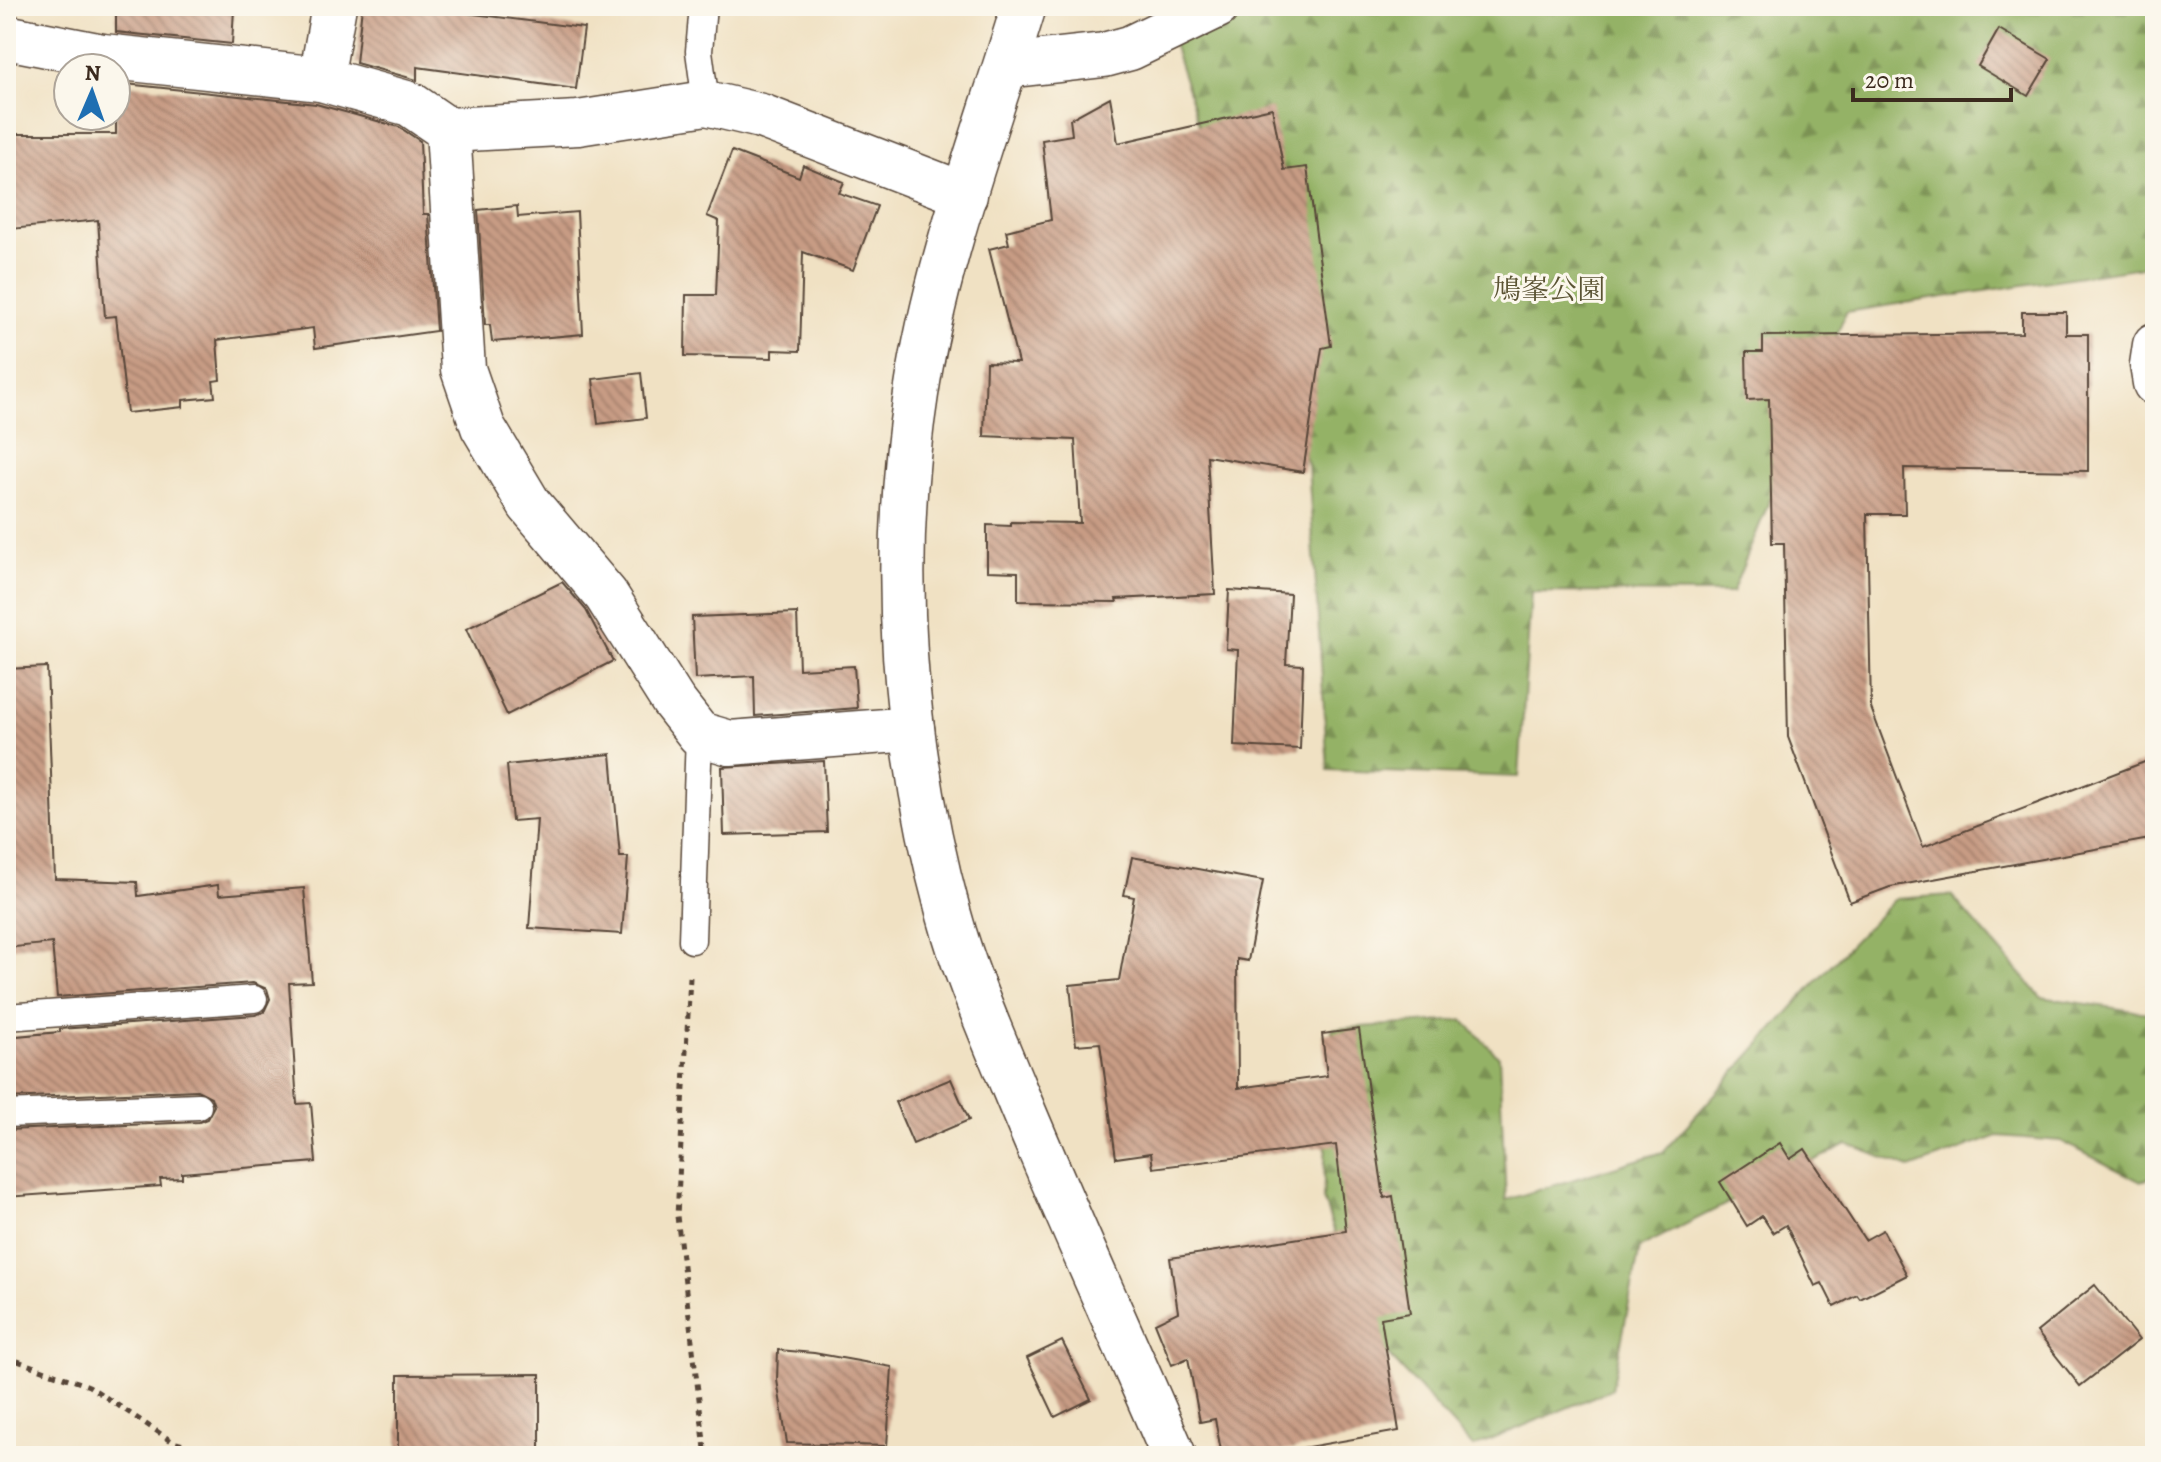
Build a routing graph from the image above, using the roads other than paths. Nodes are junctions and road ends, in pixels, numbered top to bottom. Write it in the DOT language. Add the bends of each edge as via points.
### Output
graph roads {
  1 [pos="334,6"];
  2 [pos="703,6"];
  3 [pos="1024,6"];
  4 [pos="1217,6"];
  5 [pos="6,37"];
  6 [pos="1006,66"];
  7 [pos="321,79"];
  8 [pos="706,103"];
  9 [pos="448,130"];
  10 [pos="965,195"];
  11 [pos="2155,345"];
  12 [pos="2155,383"];
  13 [pos="912,729"];
  14 [pos="699,734"];
  15 [pos="692,940"];
  16 [pos="254,999"];
  17 [pos="6,1017"];
  18 [pos="198,1106"];
  19 [pos="6,1114"];
  20 [pos="1174,1456"];
  1 -- 7 [label="street"];
  2 -- 8 [label="lane" via="699,51"];
  3 -- 6 [label="street"];
  4 -- 6 [label="street" via="1130,48"];
  5 -- 7 [label="street" via="103,56"];
  6 -- 10 [label="street"];
  7 -- 9 [label="street" via="410,104"];
  8 -- 9 [label="street" via="578,123"];
  8 -- 10 [label="street" via="761,116"];
  9 -- 14 [label="street" via="463,369 483,427 529,504 606,595"];
  10 -- 13 [label="street" via="931,316 907,469 903,603"];
  11 -- 12 [label="street"];
  13 -- 14 [label="street" via="730,743"];
  13 -- 20 [label="street" via="937,868 971,980"];
  14 -- 15 [label="lane"];
  16 -- 17 [label="lane"];
  18 -- 19 [label="lane"];
}
